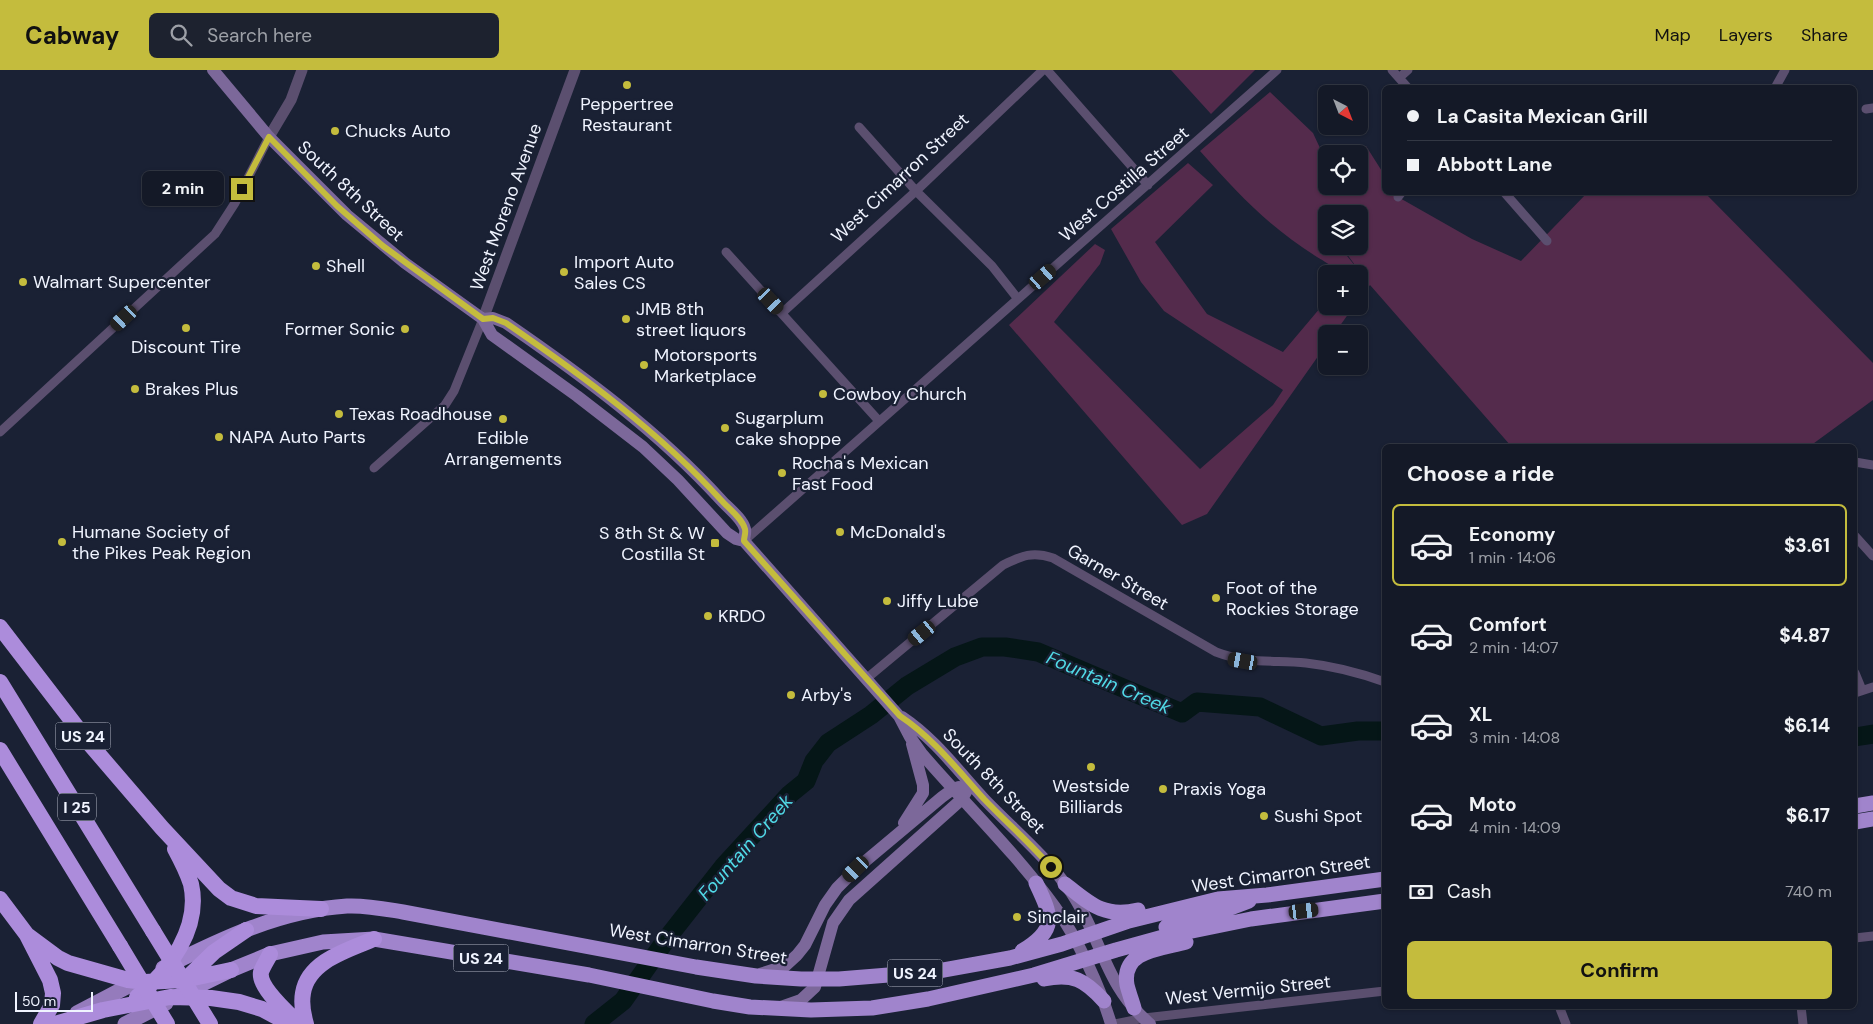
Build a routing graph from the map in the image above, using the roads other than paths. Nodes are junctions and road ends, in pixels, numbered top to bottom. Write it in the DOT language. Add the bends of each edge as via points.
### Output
graph roads {
  1 [pos="213,70"];
  2 [pos="302,70"];
  3 [pos="575,70"];
  4 [pos="1045,70"];
  5 [pos="1277,70"];
  6 [pos="1392,70"];
  7 [pos="1408,70"];
  8 [pos="1785,70"];
  9 [pos="1399,78"];
  10 [pos="1405,85"];
  11 [pos="1777,85"];
  12 [pos="859,127"];
  13 [pos="269,137"];
  14 [pos="1148,185"];
  15 [pos="916,191"];
  16 [pos="1507,195"];
  17 [pos="1547,241"];
  18 [pos="726,252"];
  19 [pos="1018,299"];
  20 [pos="782,313"];
  21 [pos="483,319"];
  22 [pos="879,421"];
  23 [pos="0,432"];
  24 [pos="1857,462"];
  25 [pos="1873,465"];
  26 [pos="374,468"];
  27 [pos="1857,538"];
  28 [pos="744,541"];
  29 [pos="1873,556"];
  30 [pos="0,626"];
  31 [pos="866,679"];
  32 [pos="1382,681"];
  33 [pos="0,682"];
  34 [pos="1873,687"];
  35 [pos="1859,692"];
  36 [pos="900,716"];
  37 [pos="910,737"];
  38 [pos="0,750"];
  39 [pos="971,783"];
  40 [pos="952,789"];
  41 [pos="962,799"];
  42 [pos="1873,803"];
  43 [pos="1857,806"];
  44 [pos="1873,818"];
  45 [pos="1857,822"];
  46 [pos="162,828"];
  47 [pos="892,840"];
  48 [pos="1382,879"];
  49 [pos="1036,883"];
  50 [pos="1065,884"];
  51 [pos="1267,895"];
  52 [pos="0,899"];
  53 [pos="1207,901"];
  54 [pos="1382,901"];
  55 [pos="320,909"];
  56 [pos="1251,919"];
  57 [pos="246,930"];
  58 [pos="1092,934"];
  59 [pos="27,935"];
  60 [pos="1873,936"];
  61 [pos="1857,938"];
  62 [pos="374,939"];
  63 [pos="1074,940"];
  64 [pos="1100,952"];
  65 [pos="270,954"];
  66 [pos="1010,958"];
  67 [pos="1084,960"];
  68 [pos="166,967"];
  69 [pos="230,970"];
  70 [pos="756,976"];
  71 [pos="818,979"];
  72 [pos="184,980"];
  73 [pos="146,981"];
  74 [pos="993,985"];
  75 [pos="1382,991"];
  76 [pos="171,999"];
  77 [pos="1104,1001"];
  78 [pos="125,1006"];
  79 [pos="771,1009"];
  80 [pos="1560,1009"];
  81 [pos="1801,1009"];
  82 [pos="1143,1017"];
  83 [pos="297,1022"];
  84 [pos="41,1024"];
  85 [pos="54,1024"];
  86 [pos="98,1024"];
  87 [pos="124,1024"];
  88 [pos="154,1024"];
  89 [pos="167,1024"];
  90 [pos="210,1024"];
  91 [pos="1113,1024"];
  92 [pos="1566,1024"];
  93 [pos="1803,1024"];
  1 -- 13 [label="main road, South 8th Street"];
  2 -- 13 [label="street" via="291,100"];
  3 -- 21 [label="street, West Moreno Avenue"];
  4 -- 14 [label="street"];
  4 -- 15 [label="street, West Cimarron Street"];
  5 -- 14 [label="street, West Costilla Street"];
  6 -- 9 [label="street"];
  7 -- 9 [label="street"];
  8 -- 11 [label="street"];
  9 -- 10 [label="street"];
  12 -- 15 [label="street"];
  13 -- 21 [label="main road, South 8th Street" via="337,206 383,246"];
  13 -- 23 [label="street" via="215,234"];
  14 -- 19 [label="street, West Costilla Street"];
  15 -- 19 [label="street" via="992,266"];
  15 -- 20 [label="street, West Cimarron Street"];
  16 -- 17 [label="street"];
  18 -- 20 [label="street"];
  19 -- 22 [label="street, West Costilla Street"];
  20 -- 22 [label="street"];
  21 -- 26 [label="street, West Moreno Avenue" via="446,405"];
  21 -- 28 [label="main road, South 8th Street" via="492,334 643,447 727,533"];
  21 -- 28 [label="main road, South 8th Street" via="493,318 506,323 600,390 665,444 737,518 745,531"];
  22 -- 28 [label="street, West Costilla Street"];
  24 -- 25 [label="street"];
  27 -- 29 [label="street"];
  28 -- 31 [label="main road, South 8th Street"];
  30 -- 46 [label="highway, US 24" via="89,743"];
  31 -- 32 [label="street, Garner Street" via="1004,565 1039,553 1216,652 1243,661 1308,663"];
  31 -- 36 [label="main road, South 8th Street"];
  33 -- 90 [label="highway, I 25, bridge"];
  34 -- 35 [label="street"];
  36 -- 37 [label="main road, South 8th Street"];
  36 -- 39 [label="main road, South 8th Street" via="925,734"];
  37 -- 40 [label="main road, South 8th Street"];
  37 -- 47 [label="main road" via="922,793"];
  38 -- 89 [label="highway, I 25, bridge"];
  39 -- 40 [label="main road"];
  39 -- 41 [label="main road"];
  39 -- 50 [label="main road, South 8th Street"];
  40 -- 41 [label="main road, South 8th Street"];
  40 -- 47 [label="main road"];
  41 -- 49 [label="main road, South 8th Street"];
  41 -- 71 [label="main road" via="843,906 833,924"];
  42 -- 43 [label="highway"];
  44 -- 45 [label="highway"];
  46 -- 55 [label="highway, US 24" via="231,898 256,906"];
  46 -- 68 [label="highway" via="185,868 193,903 185,937"];
  47 -- 70 [label="main road" via="836,888 797,955 785,966"];
  48 -- 51 [label="highway, West Cimarron Street / US 24"];
  49 -- 63 [label="main road, South 8th Street"];
  49 -- 66 [label="highway" via="1046,907 1047,928 1038,941"];
  50 -- 53 [label="highway" via="1096,907 1114,913 1124,914 1194,897"];
  50 -- 58 [label="main road, South 8th Street"];
  51 -- 53 [label="highway, West Cimarron Street / US 24"];
  51 -- 64 [label="highway" via="1212,915 1118,940"];
  52 -- 59 [label="highway, US 24"];
  53 -- 58 [label="highway, West Cimarron Street / US 24"];
  54 -- 56 [label="highway"];
  55 -- 57 [label="highway, West Cimarron Street" via="293,914"];
  55 -- 70 [label="highway, West Cimarron Street / US 24" via="377,907"];
  56 -- 64 [label="highway"];
  56 -- 82 [label="highway" via="1215,934 1134,958 1128,966 1127,985"];
  57 -- 68 [label="highway, West Cimarron Street"];
  57 -- 72 [label="highway" via="214,952"];
  58 -- 63 [label="highway, West Cimarron Street / US 24"];
  58 -- 64 [label="main road, South 8th Street"];
  59 -- 73 [label="highway, US 24" via="68,964 128,980"];
  59 -- 84 [label="highway" via="50,980 53,994 52,1006"];
  60 -- 61 [label="street"];
  62 -- 65 [label="highway, US 24" via="324,942"];
  62 -- 79 [label="highway, US 24"];
  62 -- 83 [label="highway" via="326,961 312,975 303,992"];
  63 -- 66 [label="highway, West Cimarron Street / US 24"];
  63 -- 67 [label="main road, South 8th Street"];
  64 -- 67 [label="highway"];
  64 -- 82 [label="main road, South 8th Street" via="1120,992"];
  65 -- 69 [label="highway, US 24"];
  65 -- 83 [label="highway" via="261,972 263,983"];
  66 -- 71 [label="highway, West Cimarron Street / US 24" via="938,971"];
  67 -- 74 [label="highway, US 24"];
  67 -- 77 [label="main road, South 8th Street"];
  68 -- 73 [label="highway"];
  69 -- 72 [label="highway, US 24"];
  69 -- 76 [label="highway"];
  70 -- 71 [label="highway, West Cimarron Street / US 24"];
  71 -- 79 [label="main road" via="815,987 801,1000"];
  72 -- 73 [label="highway, US 24"];
  72 -- 76 [label="highway"];
  73 -- 78 [label="highway"];
  73 -- 85 [label="main road"];
  74 -- 77 [label="highway" via="1072,978 1085,983"];
  74 -- 79 [label="highway, US 24" via="872,1008"];
  75 -- 82 [label="street, West Vermijo Street"];
  76 -- 78 [label="highway"];
  76 -- 83 [label="highway" via="211,998 239,1002"];
  76 -- 87 [label="main road"];
  76 -- 88 [label="highway"];
  77 -- 91 [label="main road, South 8th Street"];
  78 -- 85 [label="highway"];
  78 -- 86 [label="highway"];
  80 -- 92 [label="street"];
  81 -- 93 [label="street"];
  82 -- 91 [label="street, West Vermijo Street"];
}
